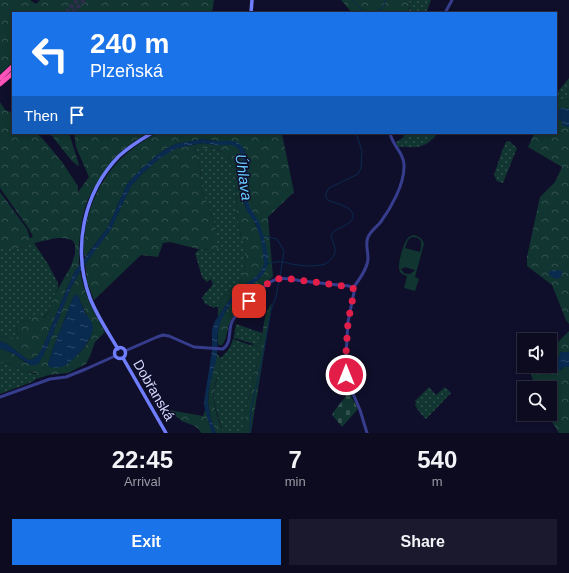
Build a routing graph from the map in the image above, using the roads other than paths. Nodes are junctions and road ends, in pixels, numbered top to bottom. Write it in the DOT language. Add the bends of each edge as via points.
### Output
graph roads {
  1 [pos="252,0"];
  2 [pos="451,1"];
  3 [pos="251,12"];
  4 [pos="446,12"];
  5 [pos="11,73"];
  6 [pos="0,78"];
  7 [pos="0,84"];
  8 [pos="150,134"];
  9 [pos="390,134"];
  10 [pos="353,288"];
  11 [pos="118,349"];
  12 [pos="125,351"];
  13 [pos="115,356"];
  14 [pos="123,358"];
  15 [pos="0,397"];
  16 [pos="166,433"];
  17 [pos="367,433"];
  1 -- 3 [label="main road"];
  2 -- 4 [label="street"];
  5 -- 6 [label="highway"];
  5 -- 7 [label="highway"];
  8 -- 11 [label="main road, Dobřanská" via="124,152 102,178 88,205 84,220 81,262 87,288 93,305"];
  9 -- 10 [label="street" via="404,160 400,188 380,223 368,237 367,264"];
  10 -- 12 [label="street" via="279,278 259,291 234,319 225,348 194,347 163,335"];
  10 -- 17 [label="street" via="345,373"];
  11 -- 12 [label="main road, Dobřanská" via="122,348"];
  11 -- 13 [label="main road, Dobřanská"];
  12 -- 14 [label="main road, Dobřanská"];
  13 -- 14 [label="main road, Dobřanská"];
  13 -- 15 [label="street" via="66,377 50,378"];
  14 -- 16 [label="main road, Dobřanská"];
}
